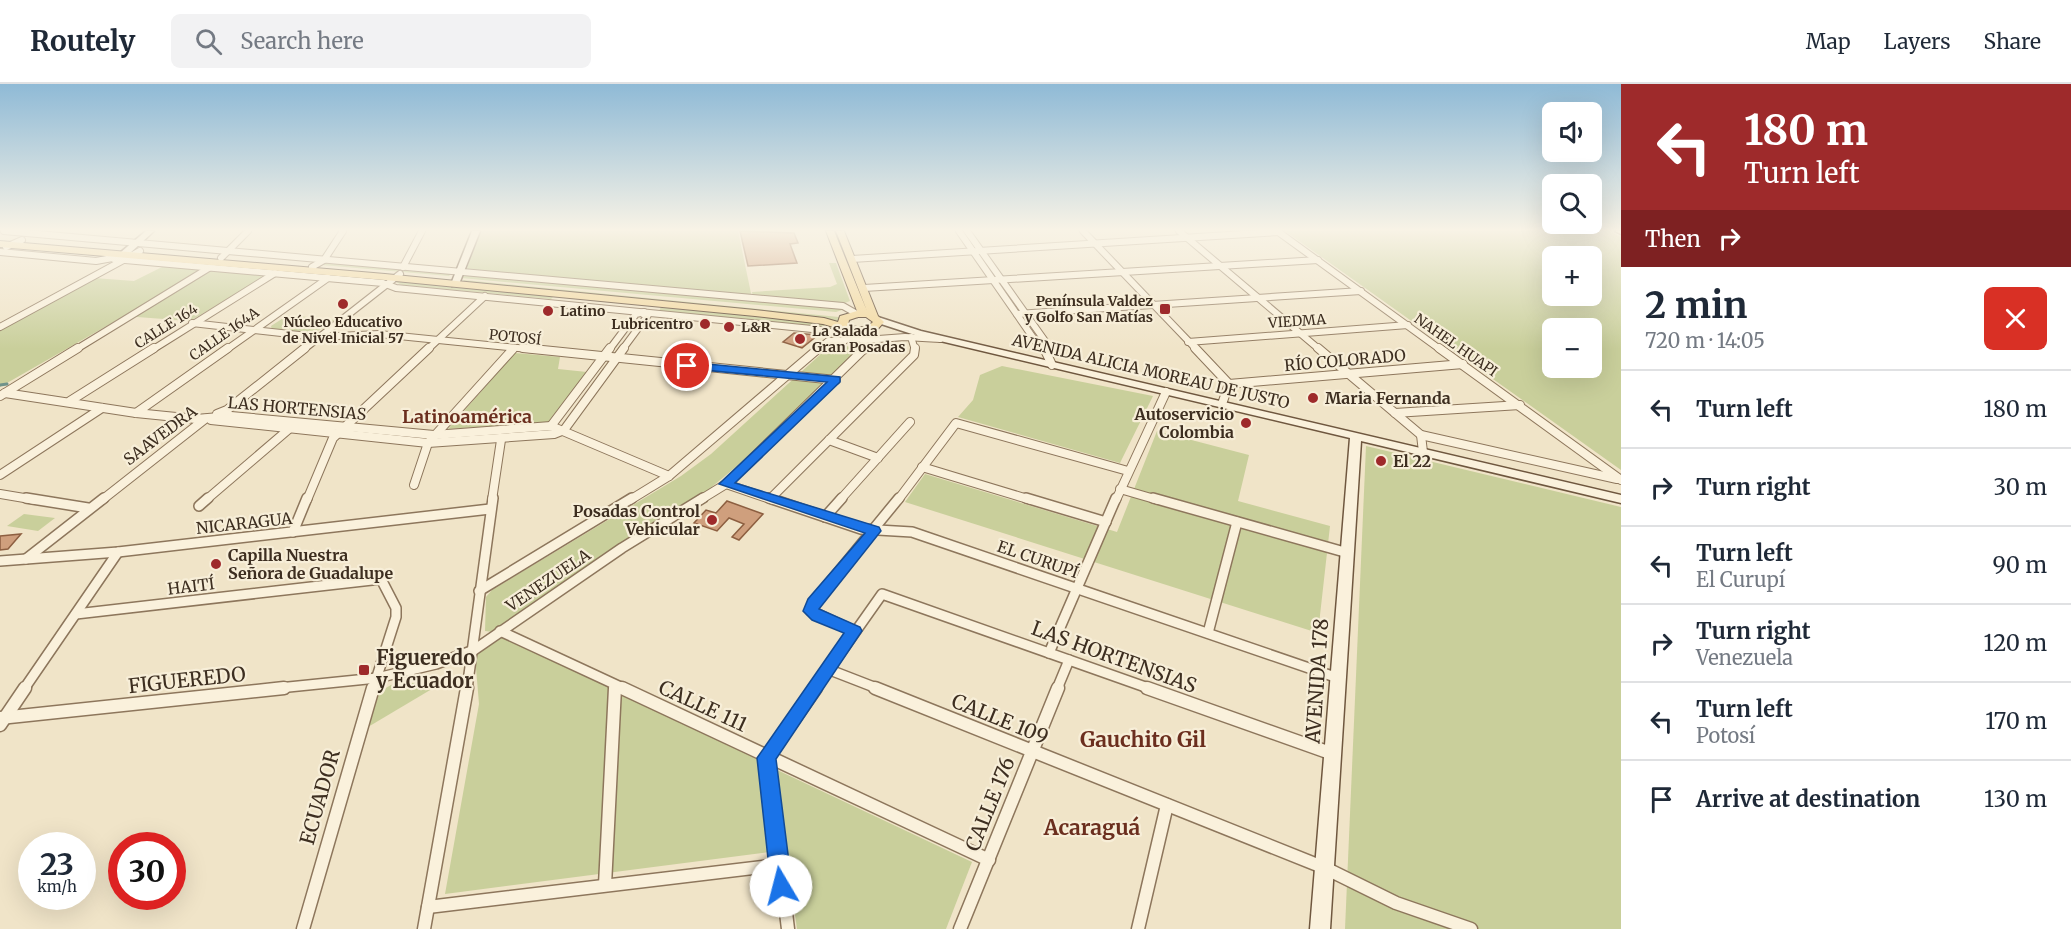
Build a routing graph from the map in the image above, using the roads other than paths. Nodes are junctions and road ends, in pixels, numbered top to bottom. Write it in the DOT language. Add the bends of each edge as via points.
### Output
graph roads {
  1 [pos="99,270"];
  2 [pos="206,270"];
  3 [pos="248,270"];
  4 [pos="362,270"];
  5 [pos="367,270"];
  6 [pos="385,270"];
  7 [pos="460,270"];
  8 [pos="842,270"];
  9 [pos="857,270"];
  10 [pos="987,270"];
  11 [pos="995,270"];
  12 [pos="1120,270"];
  13 [pos="1181,270"];
  14 [pos="1224,270"];
  15 [pos="1332,270"];
  16 [pos="275,273"];
  17 [pos="400,273"];
  18 [pos="1123,274"];
  19 [pos="328,278"];
  20 [pos="457,278"];
  21 [pos="995,281"];
  22 [pos="1003,281"];
  23 [pos="386,285"];
  24 [pos="864,288"];
  25 [pos="1361,291"];
  26 [pos="556,295"];
  27 [pos="485,296"];
  28 [pos="1258,298"];
  29 [pos="565,303"];
  30 [pos="1151,305"];
  31 [pos="646,310"];
  32 [pos="1026,313"];
  33 [pos="856,314"];
  34 [pos="1017,314"];
  35 [pos="876,318"];
  36 [pos="192,323"];
  37 [pos="1408,325"];
  38 [pos="843,326"];
  39 [pos="0,327"];
  40 [pos="255,329"];
  41 [pos="862,333"];
  42 [pos="1299,333"];
  43 [pos="914,335"];
  44 [pos="317,336"];
  45 [pos="438,341"];
  46 [pos="1188,342"];
  47 [pos="1043,348"];
  48 [pos="513,349"];
  49 [pos="603,357"];
  50 [pos="617,358"];
  51 [pos="1464,364"];
  52 [pos="1052,365"];
  53 [pos="1347,374"];
  54 [pos="790,375"];
  55 [pos="836,380"];
  56 [pos="1229,384"];
  57 [pos="1166,392"];
  58 [pos="3,394"];
  59 [pos="70,401"];
  60 [pos="1222,404"];
  61 [pos="1521,405"];
  62 [pos="102,408"];
  63 [pos="136,413"];
  64 [pos="1395,413"];
  65 [pos="207,418"];
  66 [pos="910,422"];
  67 [pos="344,426"];
  68 [pos="551,426"];
  69 [pos="289,429"];
  70 [pos="564,430"];
  71 [pos="337,434"];
  72 [pos="434,435"];
  73 [pos="1422,435"];
  74 [pos="1356,436"];
  75 [pos="501,440"];
  76 [pos="829,440"];
  77 [pos="428,444"];
  78 [pos="1423,452"];
  79 [pos="878,458"];
  80 [pos="922,467"];
  81 [pos="1128,471"];
  82 [pos="0,475"];
  83 [pos="669,476"];
  84 [pos="1621,480"];
  85 [pos="726,484"];
  86 [pos="414,485"];
  87 [pos="1120,489"];
  88 [pos="0,494"];
  89 [pos="771,498"];
  90 [pos="1621,499"];
  91 [pos="199,506"];
  92 [pos="88,508"];
  93 [pos="490,509"];
  94 [pos="825,517"];
  95 [pos="1106,522"];
  96 [pos="1237,522"];
  97 [pos="874,531"];
  98 [pos="293,532"];
  99 [pos="118,552"];
  100 [pos="1348,553"];
  101 [pos="26,559"];
  102 [pos="0,561"];
  103 [pos="381,579"];
  104 [pos="1077,588"];
  105 [pos="479,591"];
  106 [pos="76,614"];
  107 [pos="500,631"];
  108 [pos="854,631"];
  109 [pos="1208,633"];
  110 [pos="474,643"];
  111 [pos="1049,653"];
  112 [pos="1069,660"];
  113 [pos="830,670"];
  114 [pos="377,678"];
  115 [pos="1338,678"];
  116 [pos="615,687"];
  117 [pos="2,721"];
  118 [pos="1032,751"];
  119 [pos="1333,754"];
  120 [pos="767,758"];
  121 [pos="1167,805"];
  122 [pos="988,860"];
  123 [pos="778,865"];
  124 [pos="1325,868"];
  125 [pos="606,885"];
  126 [pos="428,907"];
  127 [pos="303,929"];
  128 [pos="424,929"];
  129 [pos="788,929"];
  130 [pos="960,929"];
  131 [pos="1138,929"];
  132 [pos="1320,929"];
  133 [pos="1471,929"];
  1 -- 39 [label="street"];
  2 -- 58 [label="street"];
  3 -- 16 [label="street"];
  4 -- 17 [label="main road, AVENIDA ALICIA MOREAU DE JUSTO"];
  5 -- 17 [label="main road, AVENIDA ALICIA MOREAU DE JUSTO"];
  6 -- 17 [label="street"];
  7 -- 20 [label="main road"];
  8 -- 33 [label="main road"];
  9 -- 24 [label="main road"];
  10 -- 21 [label="street"];
  11 -- 22 [label="street"];
  12 -- 18 [label="street"];
  13 -- 18 [label="street"];
  14 -- 28 [label="street"];
  15 -- 25 [label="street, NAHEL HUAPI"];
  16 -- 19 [label="street"];
  16 -- 36 [label="street, CALLE 164"];
  17 -- 20 [label="main road, AVENIDA ALICIA MOREAU DE JUSTO"];
  17 -- 23 [label="street, SAAVEDRA"];
  18 -- 22 [label="street"];
  18 -- 30 [label="street"];
  19 -- 23 [label="street"];
  19 -- 40 [label="street, CALLE 164A"];
  20 -- 26 [label="main road, AVENIDA ALICIA MOREAU DE JUSTO"];
  20 -- 33 [label="main road, AVENIDA ALICIA MOREAU DE JUSTO"];
  21 -- 22 [label="street"];
  21 -- 24 [label="street"];
  21 -- 34 [label="street"];
  22 -- 32 [label="street"];
  23 -- 27 [label="street"];
  23 -- 44 [label="street, SAAVEDRA"];
  24 -- 35 [label="main road"];
  25 -- 28 [label="street"];
  25 -- 37 [label="street, NAHEL HUAPI"];
  26 -- 29 [label="street"];
  26 -- 31 [label="main road, AVENIDA ALICIA MOREAU DE JUSTO"];
  27 -- 29 [label="street"];
  27 -- 45 [label="street"];
  28 -- 30 [label="street"];
  28 -- 42 [label="street"];
  29 -- 31 [label="street"];
  30 -- 32 [label="street"];
  30 -- 46 [label="street"];
  31 -- 38 [label="main road, AVENIDA ALICIA MOREAU DE JUSTO" via="824,321"];
  31 -- 41 [label="street"];
  31 -- 49 [label="street" via="636,314"];
  31 -- 50 [label="street" via="648,315"];
  32 -- 34 [label="street"];
  32 -- 47 [label="street" via="1045,341"];
  33 -- 35 [label="main road, AVENIDA ALICIA MOREAU DE JUSTO"];
  33 -- 38 [label="main road" via="844,318"];
  34 -- 47 [label="street"];
  35 -- 41 [label="main road" via="878,325"];
  35 -- 43 [label="main road, AVENIDA ALICIA MOREAU DE JUSTO"];
  36 -- 40 [label="street, POTOSÍ"];
  36 -- 59 [label="street, CALLE 164"];
  37 -- 42 [label="street, VIEDMA"];
  37 -- 51 [label="street, NAHEL HUAPI"];
  38 -- 41 [label="main road, AVENIDA ALICIA MOREAU DE JUSTO"];
  40 -- 44 [label="street, POTOSÍ"];
  40 -- 63 [label="street, CALLE 164A"];
  41 -- 43 [label="main road, AVENIDA ALICIA MOREAU DE JUSTO"];
  41 -- 54 [label="street, VENEZUELA" via="844,341 828,341"];
  41 -- 55 [label="street, VENEZUELA" via="866,350"];
  42 -- 46 [label="street, VIEDMA"];
  42 -- 53 [label="street"];
  43 -- 52 [label="main road, AVENIDA ALICIA MOREAU DE JUSTO"];
  43 -- 76 [label="street" via="914,355"];
  44 -- 45 [label="street, POTOSÍ" via="379,334"];
  44 -- 65 [label="street, SAAVEDRA" via="227,410"];
  45 -- 48 [label="street, POTOSÍ"];
  45 -- 67 [label="street"];
  46 -- 56 [label="street"];
  47 -- 52 [label="street"];
  48 -- 49 [label="street, POTOSÍ"];
  48 -- 72 [label="street"];
  49 -- 50 [label="street, POTOSÍ"];
  49 -- 68 [label="street"];
  50 -- 54 [label="street, POTOSÍ"];
  50 -- 70 [label="street"];
  51 -- 53 [label="street, RÍO COLORADO"];
  51 -- 61 [label="street, NAHEL HUAPI"];
  52 -- 57 [label="main road, AVENIDA ALICIA MOREAU DE JUSTO"];
  53 -- 56 [label="street, RÍO COLORADO"];
  53 -- 64 [label="street"];
  54 -- 55 [label="street, POTOSÍ"];
  54 -- 83 [label="street, VENEZUELA"];
  55 -- 85 [label="street, VENEZUELA"];
  56 -- 60 [label="street"];
  57 -- 60 [label="main road, AVENIDA ALICIA MOREAU DE JUSTO"];
  57 -- 81 [label="street"];
  58 -- 59 [label="street"];
  59 -- 62 [label="street"];
  60 -- 74 [label="main road, AVENIDA ALICIA MOREAU DE JUSTO"];
  61 -- 64 [label="street"];
  61 -- 84 [label="street, NAHEL HUAPI"];
  62 -- 63 [label="street"];
  62 -- 82 [label="street"];
  63 -- 65 [label="street"];
  64 -- 73 [label="street"];
  65 -- 67 [label="street, LAS HORTENSIAS" via="231,416"];
  65 -- 69 [label="street, LAS HORTENSIAS"];
  65 -- 92 [label="street, SAAVEDRA"];
  66 -- 79 [label="street"];
  67 -- 71 [label="street"];
  67 -- 72 [label="street, LAS HORTENSIAS"];
  68 -- 70 [label="street, LAS HORTENSIAS"];
  68 -- 72 [label="street, LAS HORTENSIAS"];
  69 -- 71 [label="street, LAS HORTENSIAS"];
  69 -- 91 [label="street"];
  70 -- 75 [label="street, LAS HORTENSIAS"];
  70 -- 83 [label="street, LAS HORTENSIAS"];
  71 -- 77 [label="street, LAS HORTENSIAS"];
  71 -- 98 [label="street"];
  72 -- 77 [label="street"];
  73 -- 78 [label="street"];
  73 -- 84 [label="street"];
  74 -- 78 [label="main road, AVENIDA ALICIA MOREAU DE JUSTO"];
  74 -- 100 [label="main road, AVENIDA 178"];
  75 -- 77 [label="street, LAS HORTENSIAS"];
  75 -- 93 [label="street"];
  76 -- 79 [label="street"];
  76 -- 89 [label="street"];
  77 -- 86 [label="street"];
  78 -- 90 [label="main road, AVENIDA ALICIA MOREAU DE JUSTO"];
  79 -- 94 [label="street"];
  80 -- 81 [label="street" via="956,423"];
  80 -- 95 [label="street"];
  80 -- 97 [label="street"];
  81 -- 87 [label="street"];
  83 -- 105 [label="street, VENEZUELA"];
  85 -- 89 [label="street, EL CURUPÍ"];
  85 -- 107 [label="street, VENEZUELA" via="622,548"];
  87 -- 95 [label="street"];
  87 -- 96 [label="street"];
  88 -- 92 [label="street"];
  89 -- 94 [label="street, EL CURUPÍ"];
  92 -- 101 [label="street, SAAVEDRA"];
  93 -- 98 [label="street, NICARAGUA"];
  93 -- 105 [label="street"];
  94 -- 97 [label="street, EL CURUPÍ"];
  95 -- 104 [label="street"];
  96 -- 100 [label="street"];
  96 -- 109 [label="street"];
  97 -- 104 [label="street, EL CURUPÍ" via="912,532"];
  97 -- 108 [label="street" via="813,603 811,611"];
  98 -- 99 [label="street, NICARAGUA"];
  99 -- 101 [label="street, NICARAGUA"];
  99 -- 106 [label="street"];
  100 -- 115 [label="main road, AVENIDA 178"];
  101 -- 102 [label="street, NICARAGUA"];
  103 -- 106 [label="street, HAITÍ"];
  103 -- 114 [label="street, ECUADOR" via="396,608 396,617"];
  104 -- 109 [label="street, EL CURUPÍ"];
  104 -- 111 [label="street"];
  105 -- 110 [label="street"];
  106 -- 117 [label="street"];
  107 -- 110 [label="street, VENEZUELA"];
  107 -- 116 [label="street, CALLE 111"];
  108 -- 111 [label="street, LAS HORTENSIAS" via="882,594"];
  108 -- 113 [label="street"];
  109 -- 115 [label="street, EL CURUPÍ"];
  110 -- 114 [label="street, VENEZUELA" via="436,664"];
  110 -- 126 [label="street"];
  111 -- 112 [label="street, LAS HORTENSIAS"];
  112 -- 118 [label="street, CALLE 176"];
  112 -- 119 [label="street, LAS HORTENSIAS"];
  113 -- 118 [label="street, CALLE 109"];
  113 -- 120 [label="street"];
  114 -- 117 [label="street, FIGUEREDO"];
  114 -- 127 [label="street, ECUADOR"];
  115 -- 119 [label="main road, AVENIDA 178"];
  116 -- 120 [label="street, CALLE 111"];
  116 -- 125 [label="street"];
  118 -- 121 [label="street, CALLE 109"];
  118 -- 122 [label="street, CALLE 176"];
  119 -- 124 [label="main road, AVENIDA 178"];
  120 -- 122 [label="street, CALLE 111"];
  120 -- 123 [label="street"];
  121 -- 124 [label="street, CALLE 109"];
  121 -- 131 [label="street"];
  122 -- 130 [label="street, CALLE 176"];
  123 -- 125 [label="street"];
  123 -- 129 [label="street"];
  124 -- 132 [label="main road, AVENIDA 178"];
  124 -- 133 [label="street, CALLE 109" via="1396,903"];
  125 -- 126 [label="street"];
  126 -- 128 [label="street"];
}
